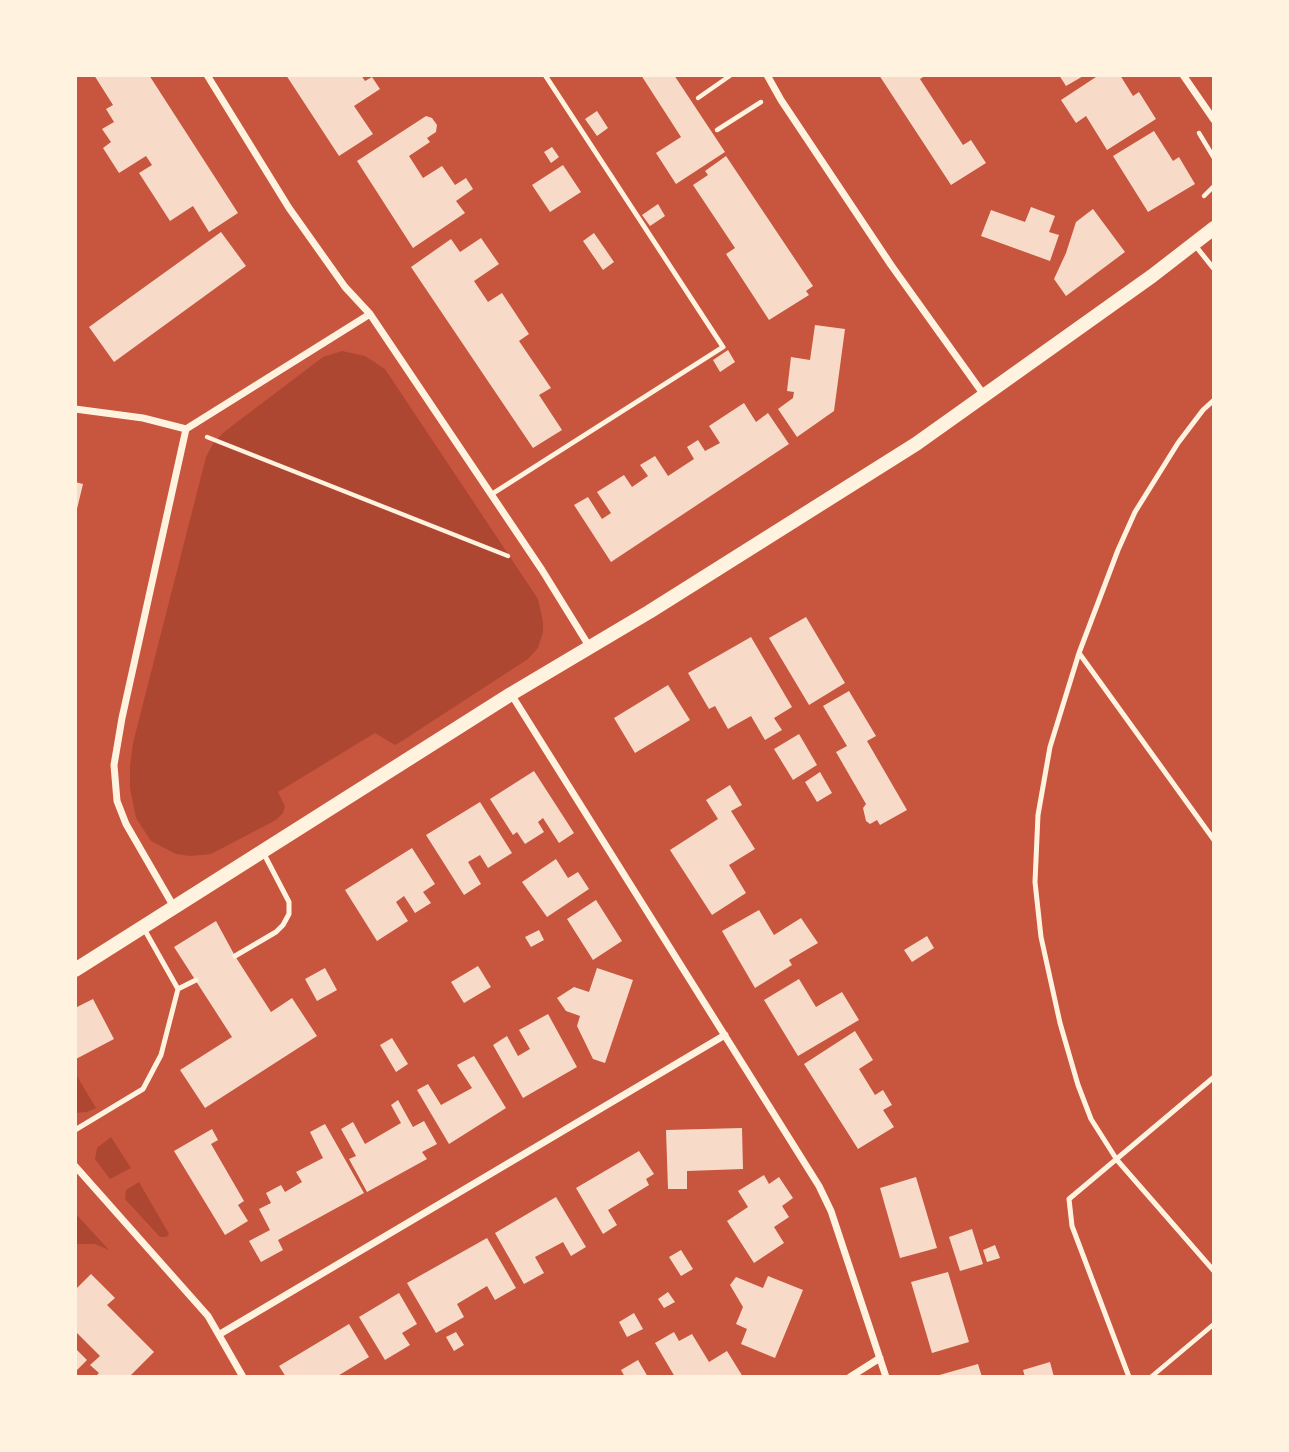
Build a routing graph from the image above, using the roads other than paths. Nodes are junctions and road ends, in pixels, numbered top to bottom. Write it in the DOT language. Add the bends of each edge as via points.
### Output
graph roads {
  1 [pos="206,75"];
  2 [pos="545,75"];
  3 [pos="767,75"];
  4 [pos="1183,75"];
  5 [pos="1214,120"];
  6 [pos="1214,228"];
  7 [pos="1193,244"];
  8 [pos="1214,269"];
  9 [pos="370,314"];
  10 [pos="985,395"];
  11 [pos="1214,400"];
  12 [pos="75,409"];
  13 [pos="186,429"];
  14 [pos="492,494"];
  15 [pos="589,646"];
  16 [pos="1079,653"];
  17 [pos="511,694"];
  18 [pos="1214,839"];
  19 [pos="263,851"];
  20 [pos="174,908"];
  21 [pos="143,927"];
  22 [pos="235,956"];
  23 [pos="75,971"];
  24 [pos="196,980"];
  25 [pos="178,989"];
  26 [pos="725,1035"];
  27 [pos="1214,1077"];
  28 [pos="75,1130"];
  29 [pos="1117,1160"];
  30 [pos="75,1166"];
  31 [pos="1214,1271"];
  32 [pos="220,1334"];
  33 [pos="880,1358"];
  34 [pos="243,1377"];
  35 [pos="850,1377"];
  36 [pos="886,1377"];
  37 [pos="1129,1377"];
  1 -- 9 [label="street" via="308,236"];
  2 -- 14 [label="lane" via="723,347"];
  3 -- 10 [label="street" via="891,265"];
  4 -- 5 [label="street"];
  6 -- 7 [label="main road"];
  7 -- 8 [label="lane"];
  7 -- 10 [label="main road"];
  9 -- 13 [label="street"];
  9 -- 14 [label="street"];
  10 -- 15 [label="main road" via="916,444"];
  11 -- 16 [label="lane" via="1178,443 1135,512"];
  12 -- 13 [label="street"];
  13 -- 20 [label="street" via="114,765 117,801 126,824"];
  14 -- 15 [label="street"];
  15 -- 17 [label="main road"];
  16 -- 18 [label="lane"];
  16 -- 29 [label="lane" via="1050,747 1038,815 1035,882 1044,949 1078,1086 1091,1119"];
  17 -- 19 [label="main road"];
  17 -- 26 [label="street"];
  19 -- 20 [label="main road"];
  19 -- 22 [label="lane" via="289,902 289,914 275,932"];
  20 -- 21 [label="main road"];
  21 -- 23 [label="main road"];
  21 -- 25 [label="lane"];
  24 -- 25 [label="lane"];
  25 -- 28 [label="lane" via="161,1055 143,1088"];
  26 -- 32 [label="street"];
  26 -- 33 [label="street" via="826,1198"];
  27 -- 29 [label="lane"];
  29 -- 31 [label="lane"];
  29 -- 37 [label="lane" via="1069,1199 1072,1226"];
  30 -- 32 [label="street" via="194,1298"];
  32 -- 34 [label="street"];
  33 -- 35 [label="street"];
  33 -- 36 [label="street"];
}
